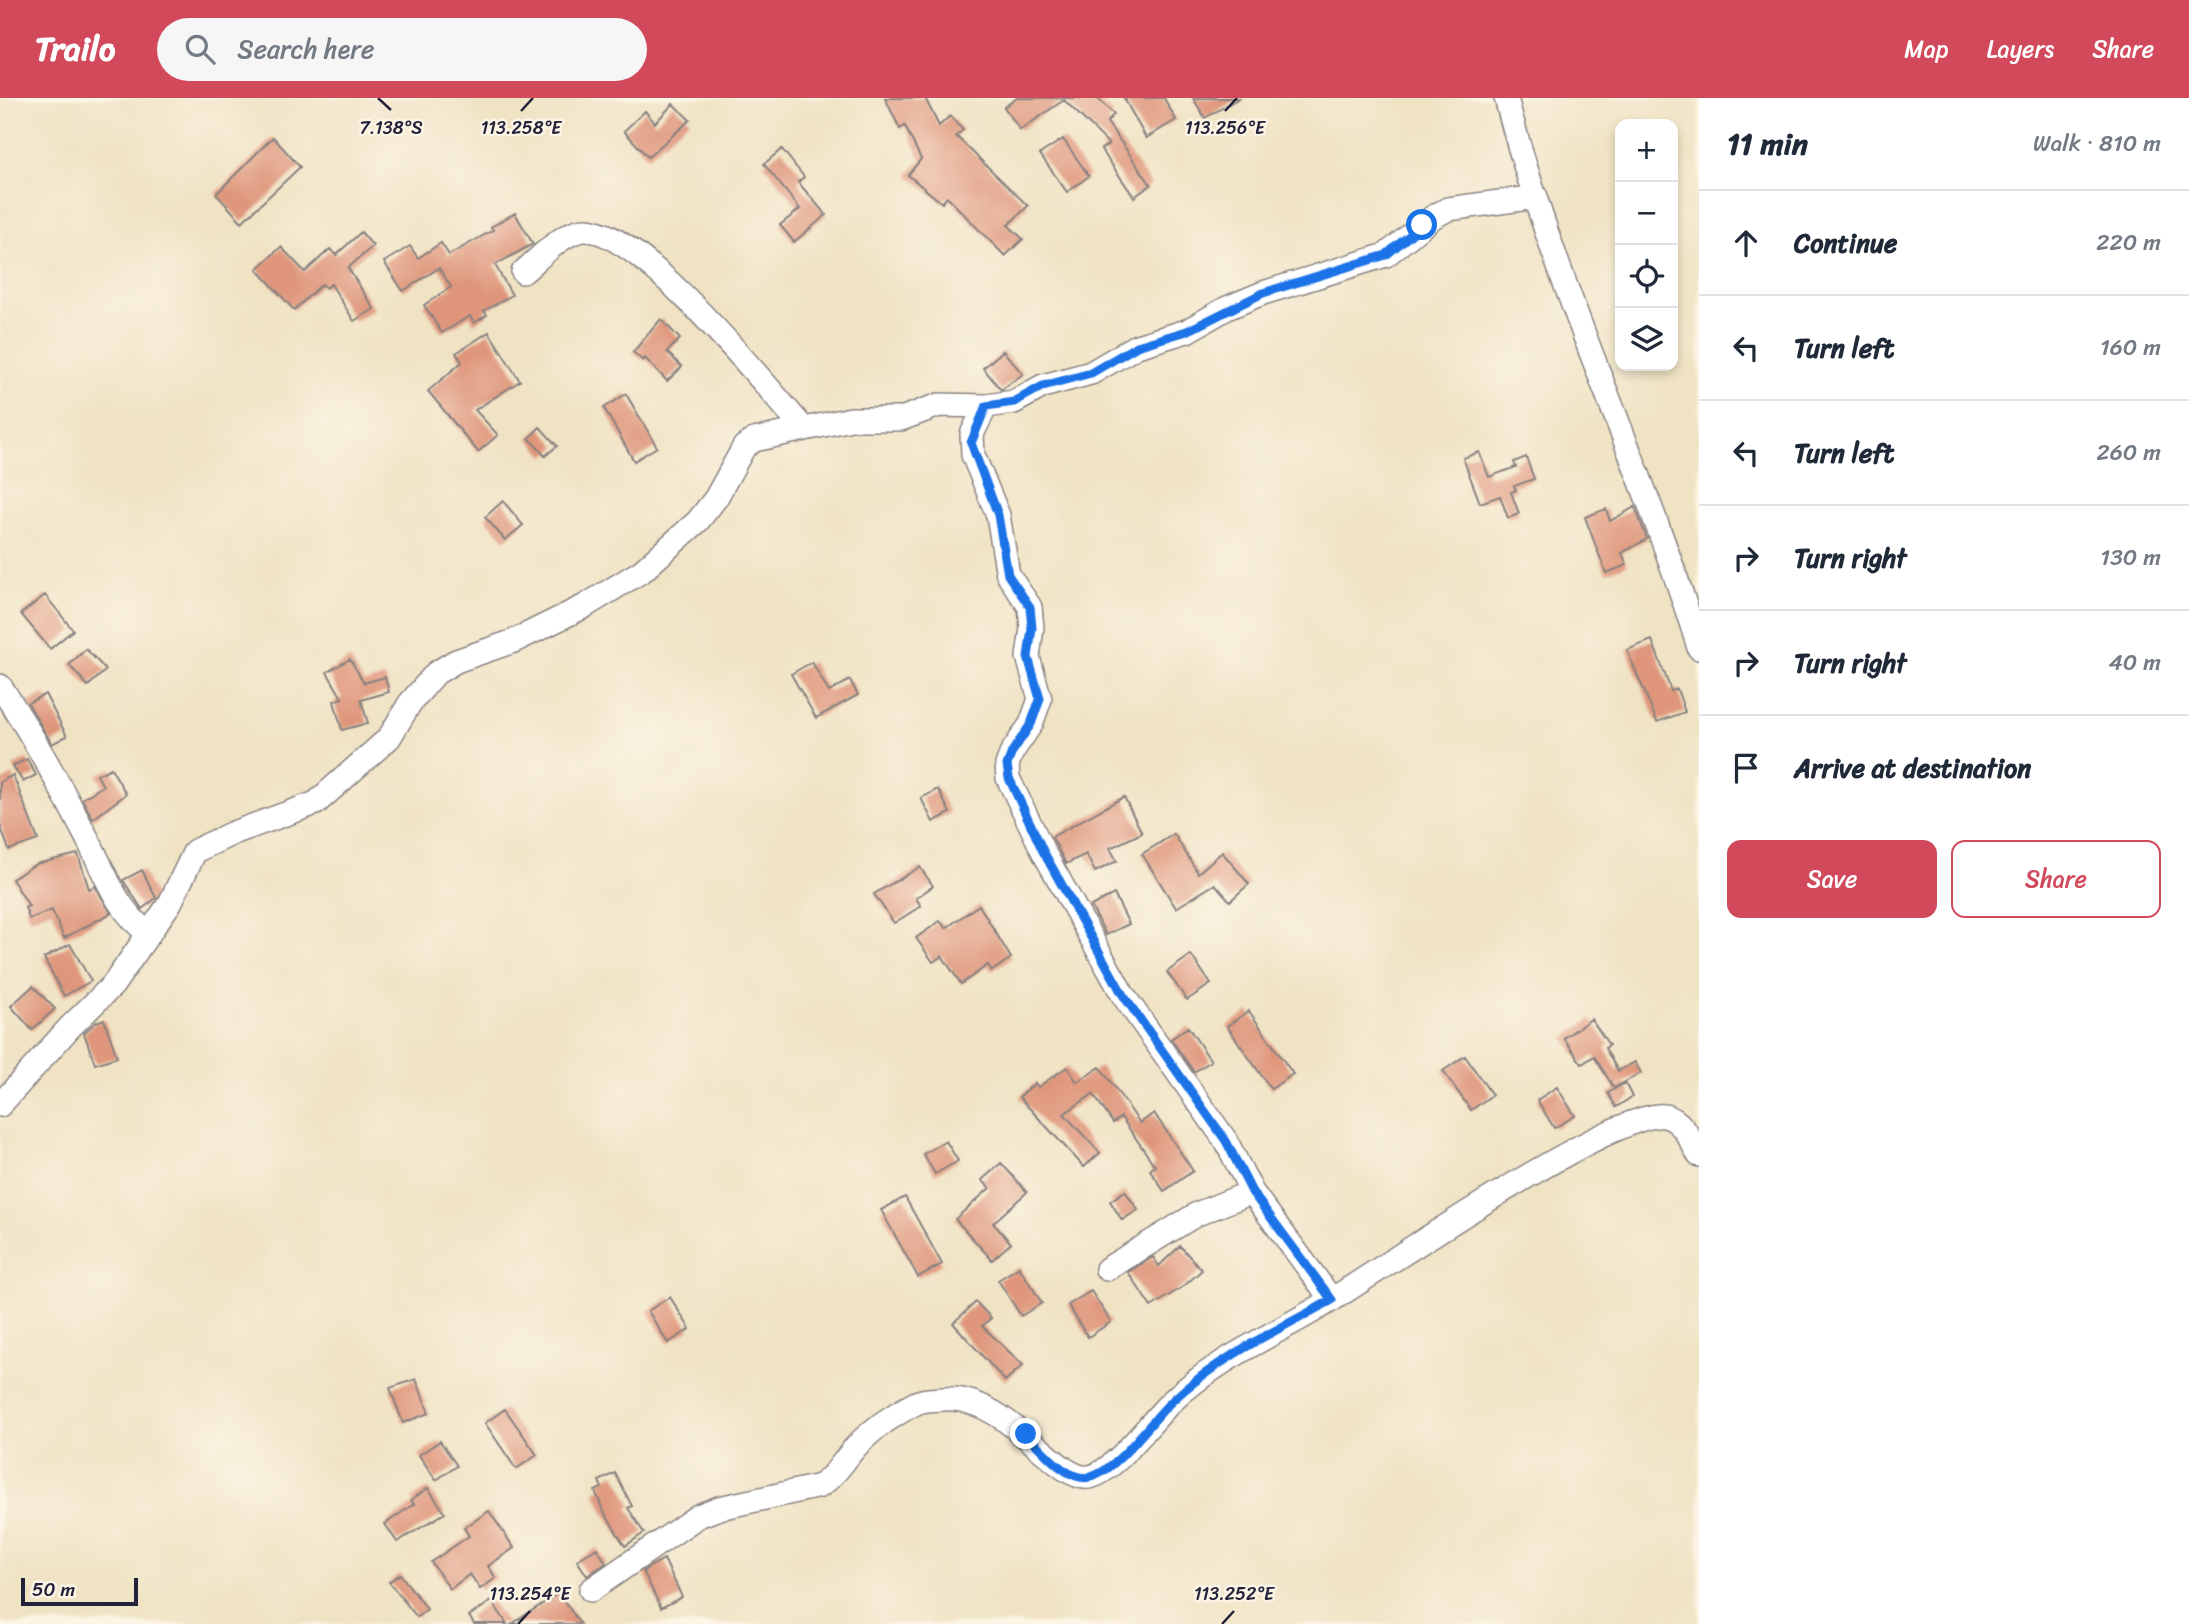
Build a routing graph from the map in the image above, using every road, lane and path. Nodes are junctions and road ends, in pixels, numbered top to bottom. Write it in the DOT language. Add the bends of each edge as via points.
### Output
graph roads {
  1 [pos="1506,98"];
  2 [pos="1536,197"];
  3 [pos="523,272"];
  4 [pos="986,406"];
  5 [pos="803,428"];
  6 [pos="1699,648"];
  7 [pos="0,686"];
  8 [pos="149,934"];
  9 [pos="0,1105"];
  10 [pos="1699,1155"];
  11 [pos="1252,1192"];
  12 [pos="1107,1269"];
  13 [pos="1332,1300"];
  14 [pos="591,1591"];
  1 -- 2 [label="street"];
  2 -- 4 [label="street" via="1448,209 1386,255 1263,293 1187,331 1137,346 1091,373 1043,386 1014,402"];
  2 -- 6 [label="street" via="1674,564"];
  3 -- 5 [label="street" via="566,237 582,230 616,240 713,326"];
  4 -- 5 [label="street" via="939,405 901,419 850,419"];
  4 -- 11 [label="street" via="971,443 998,515 1008,575 1030,607 1028,657 1040,699 1031,724 1012,752 1009,778 1043,851 1123,995 1226,1141"];
  5 -- 8 [label="street" via="765,435 744,447 698,521 642,571 585,606 436,673 389,738 324,797 195,851"];
  7 -- 8 [label="street" via="86,835 118,902"];
  8 -- 9 [label="street" via="113,985"];
  10 -- 13 [label="street" via="1676,1121 1663,1116 1623,1125 1433,1234"];
  11 -- 12 [label="street" via="1197,1214"];
  11 -- 13 [label="street"];
  13 -- 14 [label="street" via="1206,1371 1110,1465 1093,1476 1065,1471 996,1411 955,1398 920,1401 866,1436 820,1486 698,1516"];
}
